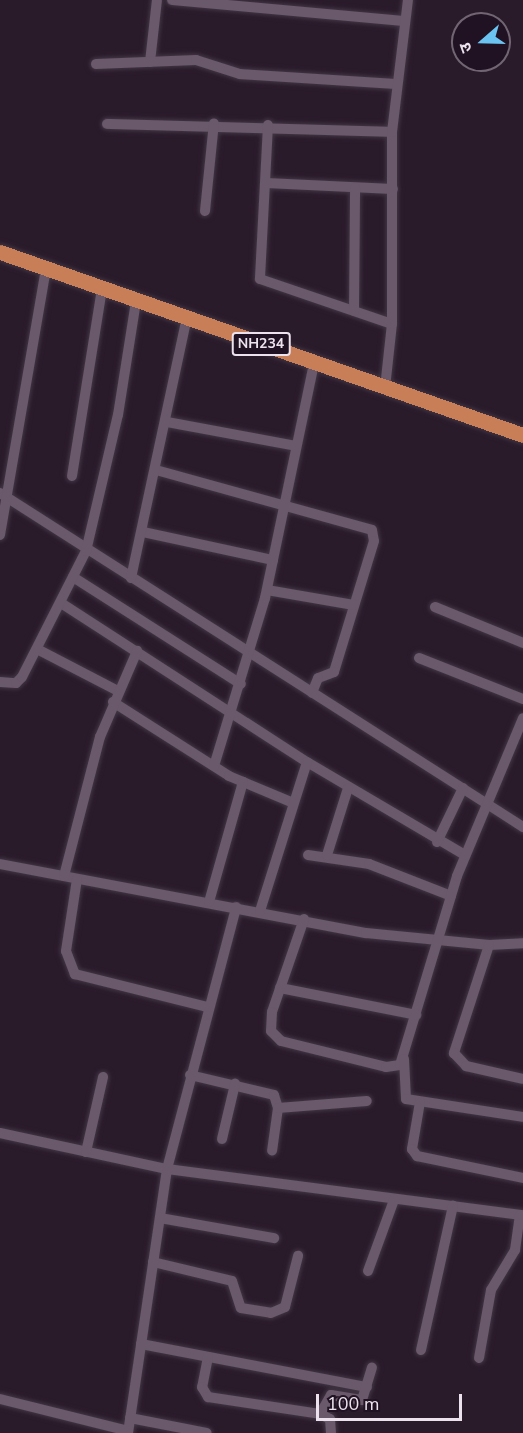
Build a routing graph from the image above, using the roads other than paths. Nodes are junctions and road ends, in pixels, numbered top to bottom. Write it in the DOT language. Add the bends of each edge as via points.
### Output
graph roads {
  1 [pos="157,0"];
  2 [pos="172,0"];
  3 [pos="408,0"];
  4 [pos="404,21"];
  5 [pos="150,62"];
  6 [pos="96,64"];
  7 [pos="395,84"];
  8 [pos="214,123"];
  9 [pos="108,124"];
  10 [pos="268,125"];
  11 [pos="392,132"];
  12 [pos="267,183"];
  13 [pos="355,188"];
  14 [pos="393,189"];
  15 [pos="205,211"];
  16 [pos="0,252"];
  17 [pos="46,269"];
  18 [pos="102,288"];
  19 [pos="136,301"];
  20 [pos="354,311"];
  21 [pos="187,317"];
  22 [pos="392,324"];
  23 [pos="314,363"];
  24 [pos="385,388"];
  25 [pos="167,422"];
  26 [pos="523,435"];
  27 [pos="296,446"];
  28 [pos="156,470"];
  29 [pos="72,476"];
  30 [pos="5,496"];
  31 [pos="284,506"];
  32 [pos="143,532"];
  33 [pos="0,535"];
  34 [pos="86,551"];
  35 [pos="273,560"];
  36 [pos="73,577"];
  37 [pos="131,578"];
  38 [pos="267,590"];
  39 [pos="61,603"];
  40 [pos="354,605"];
  41 [pos="435,607"];
  42 [pos="523,644"];
  43 [pos="37,649"];
  44 [pos="137,651"];
  45 [pos="250,655"];
  46 [pos="419,658"];
  47 [pos="0,682"];
  48 [pos="241,684"];
  49 [pos="312,693"];
  50 [pos="115,696"];
  51 [pos="523,699"];
  52 [pos="231,714"];
  53 [pos="523,718"];
  54 [pos="307,762"];
  55 [pos="214,766"];
  56 [pos="243,782"];
  57 [pos="348,788"];
  58 [pos="463,788"];
  59 [pos="291,802"];
  60 [pos="487,804"];
  61 [pos="523,827"];
  62 [pos="437,842"];
  63 [pos="308,855"];
  64 [pos="327,855"];
  65 [pos="465,855"];
  66 [pos="0,864"];
  67 [pos="64,876"];
  68 [pos="77,879"];
  69 [pos="451,896"];
  70 [pos="209,902"];
  71 [pos="236,907"];
  72 [pos="260,911"];
  73 [pos="304,919"];
  74 [pos="437,941"];
  75 [pos="523,942"];
  76 [pos="489,945"];
  77 [pos="280,988"];
  78 [pos="207,1007"];
  79 [pos="416,1015"];
  80 [pos="404,1057"];
  81 [pos="190,1075"];
  82 [pos="103,1077"];
  83 [pos="523,1079"];
  84 [pos="235,1084"];
  85 [pos="367,1101"];
  86 [pos="420,1102"];
  87 [pos="278,1108"];
  88 [pos="523,1117"];
  89 [pos="0,1133"];
  90 [pos="222,1139"];
  91 [pos="272,1151"];
  92 [pos="86,1152"];
  93 [pos="167,1169"];
  94 [pos="523,1178"];
  95 [pos="394,1200"];
  96 [pos="453,1206"];
  97 [pos="522,1215"];
  98 [pos="160,1218"];
  99 [pos="274,1238"];
  100 [pos="298,1256"];
  101 [pos="153,1262"];
  102 [pos="368,1271"];
  103 [pos="141,1344"];
  104 [pos="420,1350"];
  105 [pos="208,1357"];
  106 [pos="479,1358"];
  107 [pos="372,1367"];
  108 [pos="367,1387"];
  109 [pos="0,1399"];
  110 [pos="320,1414"];
  111 [pos="134,1419"];
  112 [pos="128,1432"];
  113 [pos="151,1433"];
  114 [pos="207,1433"];
  115 [pos="331,1433"];
  1 -- 5 [label="street"];
  2 -- 4 [label="street"];
  3 -- 4 [label="street"];
  4 -- 7 [label="street"];
  5 -- 6 [label="street"];
  5 -- 7 [label="street" via="196,60 240,74"];
  7 -- 11 [label="street"];
  8 -- 9 [label="street"];
  8 -- 10 [label="street"];
  8 -- 15 [label="street"];
  10 -- 11 [label="street"];
  10 -- 12 [label="street"];
  11 -- 14 [label="street"];
  12 -- 13 [label="street"];
  12 -- 20 [label="street" via="260,279"];
  13 -- 14 [label="street"];
  13 -- 20 [label="street"];
  14 -- 22 [label="street"];
  16 -- 17 [label="highway, NH234"];
  17 -- 18 [label="highway, NH234"];
  17 -- 30 [label="street"];
  18 -- 19 [label="highway, NH234"];
  18 -- 29 [label="street"];
  19 -- 21 [label="highway, NH234"];
  19 -- 34 [label="street" via="118,415"];
  20 -- 22 [label="street"];
  21 -- 23 [label="highway, NH234"];
  21 -- 25 [label="street"];
  22 -- 24 [label="street"];
  23 -- 24 [label="highway, NH234"];
  23 -- 27 [label="street"];
  24 -- 26 [label="highway, NH234"];
  25 -- 27 [label="street"];
  25 -- 28 [label="street"];
  27 -- 31 [label="street"];
  28 -- 31 [label="street"];
  28 -- 32 [label="street"];
  30 -- 33 [label="street"];
  30 -- 34 [label="street"];
  31 -- 35 [label="street"];
  31 -- 40 [label="street" via="372,530 374,541"];
  32 -- 35 [label="street"];
  32 -- 37 [label="street"];
  34 -- 36 [label="street"];
  34 -- 37 [label="street"];
  35 -- 38 [label="street"];
  36 -- 39 [label="street"];
  36 -- 48 [label="street"];
  37 -- 45 [label="street"];
  38 -- 40 [label="street"];
  38 -- 45 [label="street"];
  39 -- 43 [label="street"];
  39 -- 44 [label="street"];
  40 -- 49 [label="street" via="334,672 318,678"];
  41 -- 42 [label="street"];
  43 -- 47 [label="street" via="16,683"];
  43 -- 50 [label="street"];
  44 -- 50 [label="street"];
  44 -- 52 [label="street"];
  45 -- 48 [label="street"];
  45 -- 49 [label="street"];
  46 -- 51 [label="street"];
  48 -- 52 [label="street"];
  49 -- 58 [label="street"];
  50 -- 55 [label="street"];
  50 -- 67 [label="street"];
  52 -- 54 [label="street"];
  52 -- 55 [label="street"];
  53 -- 60 [label="street"];
  54 -- 57 [label="street"];
  54 -- 59 [label="street"];
  55 -- 56 [label="street"];
  56 -- 59 [label="street"];
  56 -- 70 [label="street"];
  57 -- 62 [label="street"];
  57 -- 64 [label="street"];
  58 -- 60 [label="street"];
  58 -- 62 [label="street"];
  59 -- 72 [label="street"];
  60 -- 61 [label="street"];
  60 -- 65 [label="street"];
  62 -- 65 [label="street"];
  63 -- 64 [label="street"];
  64 -- 69 [label="street" via="369,864"];
  65 -- 69 [label="street"];
  66 -- 67 [label="street"];
  67 -- 68 [label="street"];
  68 -- 70 [label="street"];
  68 -- 78 [label="street" via="66,951 75,974"];
  69 -- 74 [label="street"];
  70 -- 71 [label="street"];
  71 -- 72 [label="street"];
  71 -- 78 [label="street"];
  72 -- 73 [label="street"];
  73 -- 74 [label="street"];
  73 -- 77 [label="street"];
  74 -- 76 [label="street"];
  74 -- 79 [label="street"];
  75 -- 76 [label="street"];
  76 -- 83 [label="street" via="454,1053 466,1066"];
  77 -- 79 [label="street"];
  77 -- 80 [label="street" via="269,1023 281,1041 386,1068 400,1065"];
  78 -- 81 [label="street"];
  79 -- 80 [label="street"];
  80 -- 86 [label="street" via="405,1095"];
  81 -- 84 [label="street"];
  81 -- 93 [label="street"];
  82 -- 92 [label="street"];
  84 -- 87 [label="street" via="270,1092"];
  84 -- 90 [label="street"];
  85 -- 87 [label="street"];
  86 -- 88 [label="street"];
  86 -- 94 [label="street" via="412,1149 417,1156"];
  87 -- 91 [label="street"];
  89 -- 92 [label="street"];
  92 -- 93 [label="street"];
  93 -- 95 [label="street"];
  93 -- 98 [label="street"];
  95 -- 96 [label="street"];
  95 -- 102 [label="street"];
  96 -- 97 [label="street"];
  96 -- 104 [label="street"];
  97 -- 106 [label="street" via="515,1250 491,1290"];
  98 -- 99 [label="street"];
  98 -- 101 [label="street"];
  100 -- 101 [label="street" via="285,1307 271,1313 242,1308 232,1281"];
  101 -- 103 [label="street"];
  103 -- 105 [label="street"];
  103 -- 111 [label="street"];
  105 -- 108 [label="street"];
  105 -- 110 [label="street" via="202,1387 208,1397"];
  107 -- 108 [label="street"];
  108 -- 110 [label="street" via="362,1400 331,1395"];
  109 -- 112 [label="street"];
  110 -- 115 [label="street" via="330,1419"];
  111 -- 112 [label="street"];
  111 -- 113 [label="street"];
  111 -- 114 [label="street"];
}
